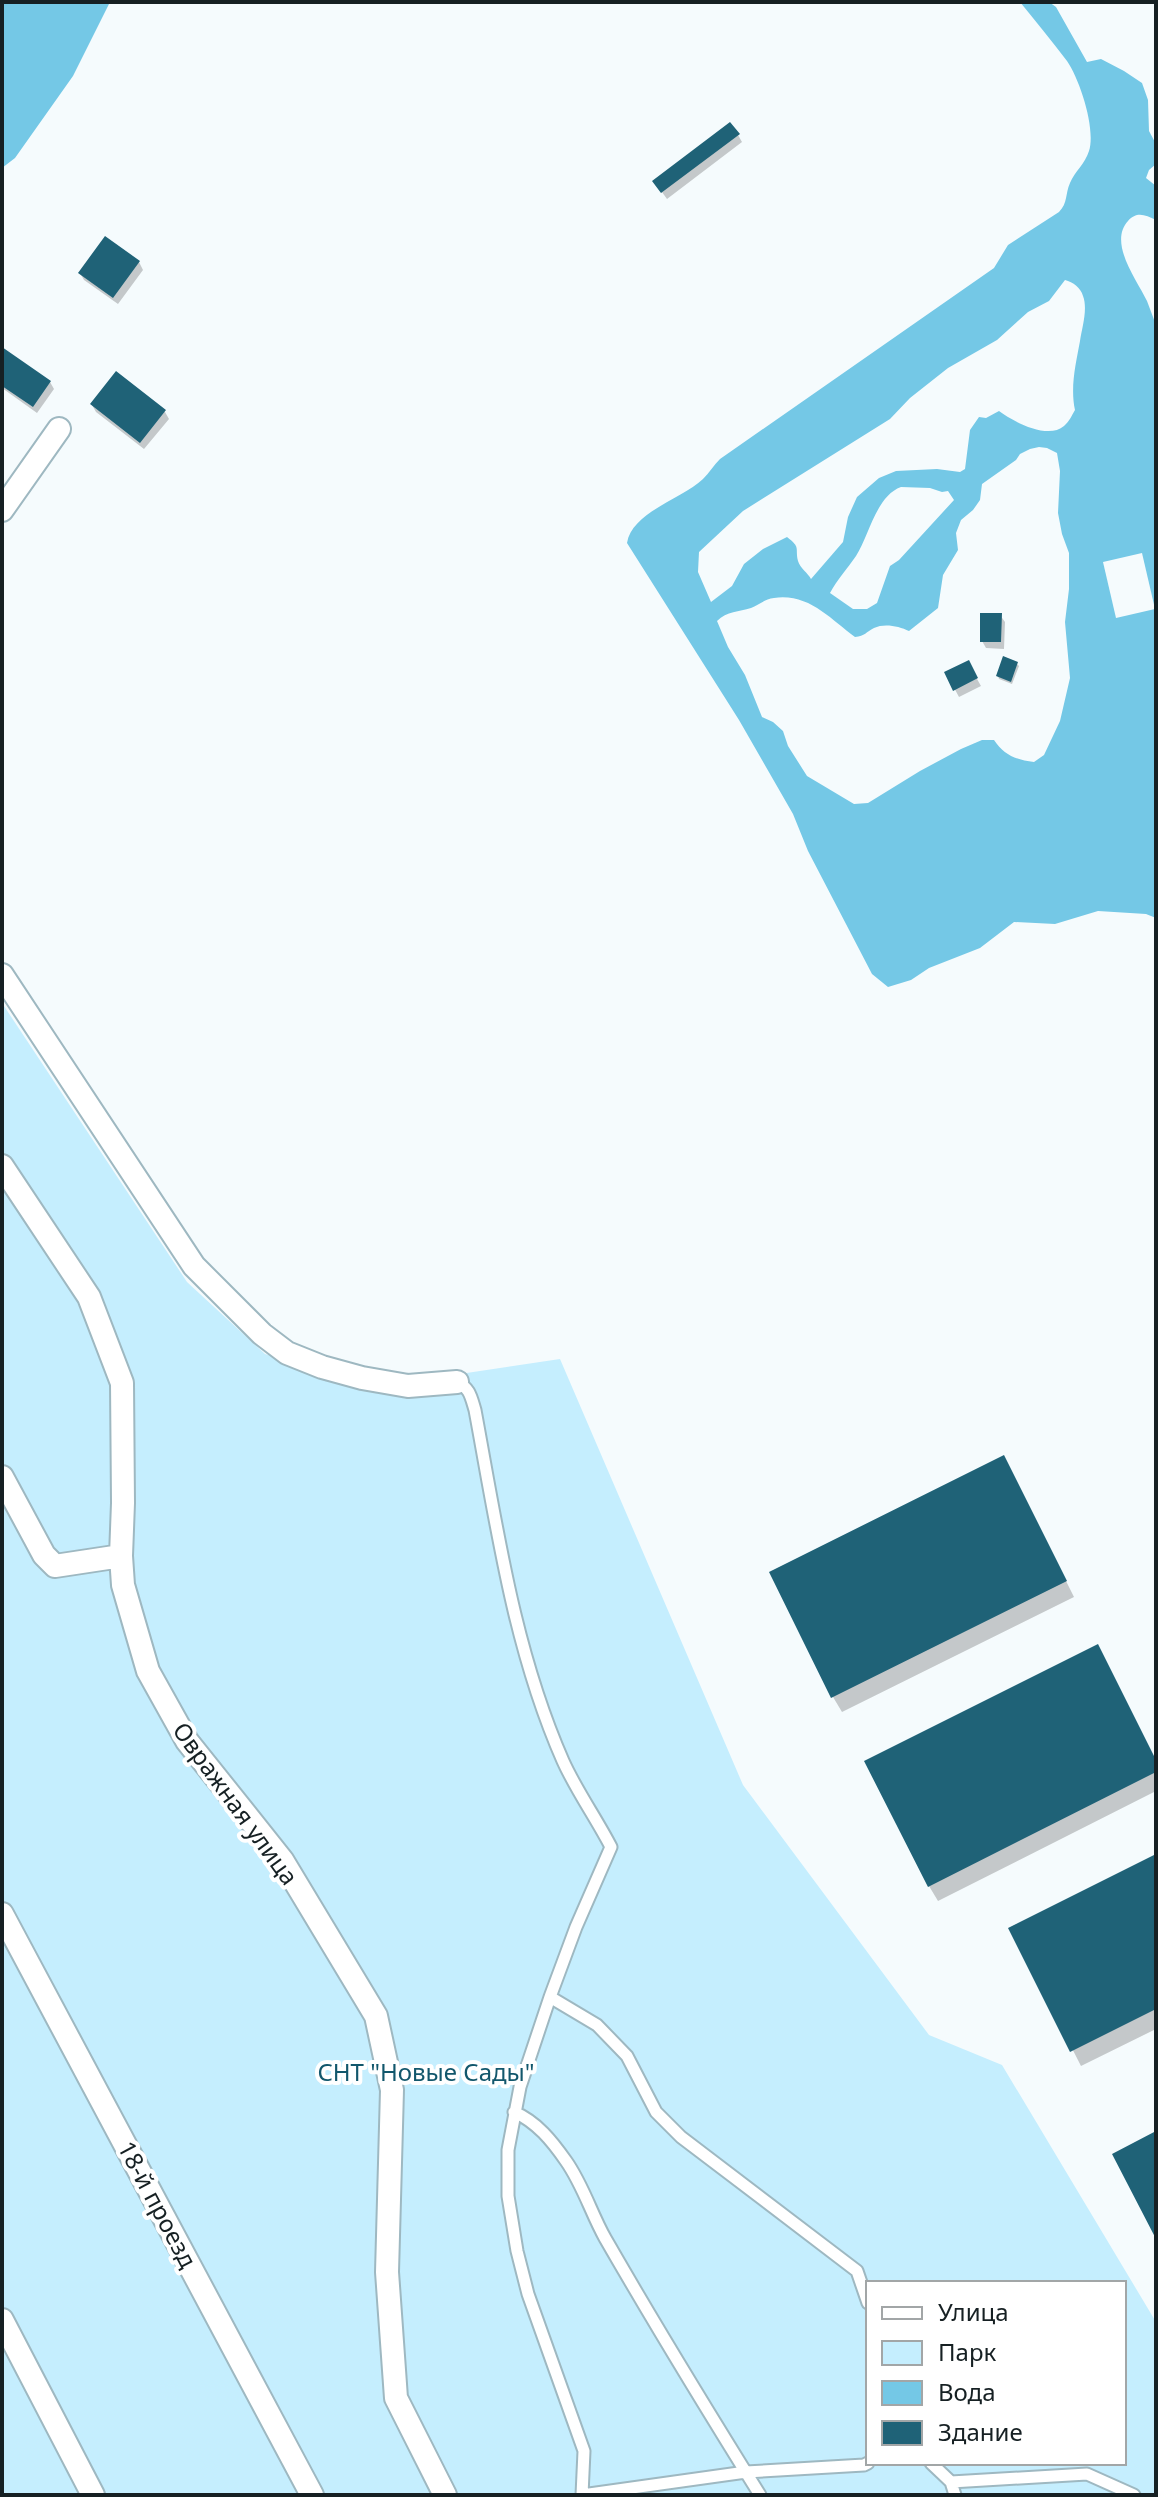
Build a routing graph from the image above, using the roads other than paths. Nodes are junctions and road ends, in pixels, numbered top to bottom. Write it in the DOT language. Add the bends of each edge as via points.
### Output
graph roads {
  1 [pos="59,429"];
  2 [pos="2,510"];
  3 [pos="2,975"];
  4 [pos="2,1166"];
  5 [pos="457,1382"];
  6 [pos="2,1477"];
  7 [pos="121,1556"];
  8 [pos="2,1914"];
  9 [pos="550,1997"];
  10 [pos="514,2112"];
  11 [pos="866,2297"];
  12 [pos="2,2320"];
  13 [pos="866,2464"];
  14 [pos="933,2465"];
  15 [pos="746,2472"];
  16 [pos="951,2482"];
  17 [pos="93,2495"];
  18 [pos="312,2495"];
  19 [pos="445,2495"];
  20 [pos="582,2495"];
  21 [pos="760,2495"];
  22 [pos="955,2495"];
  23 [pos="1134,2495"];
  1 -- 2 [label="street"];
  3 -- 5 [label="street" via="194,1266 262,1334 287,1353 362,1378 408,1386"];
  4 -- 7 [label="street, Овражная улица" via="89,1297 122,1383"];
  5 -- 9 [label="lane" via="470,1392 475,1410 513,1610 535,1686 563,1762 611,1847"];
  6 -- 7 [label="street" via="55,1566"];
  7 -- 19 [label="street, Овражная улица" via="123,1585 148,1671 187,1741 282,1860 376,2016 392,2090 387,2272 396,2398"];
  8 -- 18 [label="street, 18-й проезд"];
  9 -- 10 [label="lane"];
  9 -- 11 [label="lane" via="597,2025 627,2056 656,2112 681,2137 857,2271"];
  10 -- 15 [label="lane" via="544,2132 568,2163 603,2234"];
  10 -- 20 [label="lane" via="508,2196 517,2251 584,2451"];
  12 -- 17 [label="street"];
  13 -- 15 [label="lane"];
  14 -- 16 [label="lane"];
  15 -- 20 [label="lane"];
  15 -- 21 [label="lane"];
  16 -- 22 [label="lane"];
  16 -- 23 [label="lane" via="1087,2474"];
}
